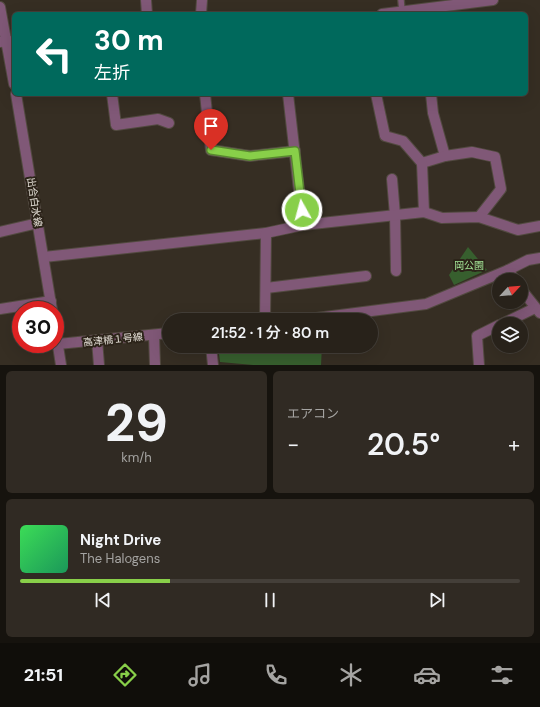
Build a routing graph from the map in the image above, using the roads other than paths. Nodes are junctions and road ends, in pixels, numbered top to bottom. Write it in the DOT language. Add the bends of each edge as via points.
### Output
graph roads {
  1 [pos="146,0"];
  2 [pos="202,0"];
  3 [pos="401,0"];
  4 [pos="493,0"];
  5 [pos="0,7"];
  6 [pos="423,11"];
  7 [pos="147,12"];
  8 [pos="201,12"];
  9 [pos="402,12"];
  10 [pos="6,42"];
  11 [pos="12,74"];
  12 [pos="16,96"];
  13 [pos="112,96"];
  14 [pos="205,96"];
  15 [pos="288,96"];
  16 [pos="376,96"];
  17 [pos="431,96"];
  18 [pos="169,123"];
  19 [pos="295,151"];
  20 [pos="445,156"];
  21 [pos="422,163"];
  22 [pos="392,178"];
  23 [pos="424,212"];
  24 [pos="395,215"];
  25 [pos="479,217"];
  26 [pos="38,223"];
  27 [pos="303,224"];
  28 [pos="540,226"];
  29 [pos="0,232"];
  30 [pos="266,233"];
  31 [pos="44,257"];
  32 [pos="540,258"];
  33 [pos="508,270"];
  34 [pos="396,271"];
  35 [pos="510,273"];
  36 [pos="366,276"];
  37 [pos="266,288"];
  38 [pos="528,298"];
  39 [pos="50,301"];
  40 [pos="12,308"];
  41 [pos="0,309"];
  42 [pos="537,310"];
  43 [pos="266,313"];
  44 [pos="356,313"];
  45 [pos="520,317"];
  46 [pos="492,329"];
  47 [pos="162,334"];
  48 [pos="154,335"];
  49 [pos="97,340"];
  50 [pos="64,343"];
  51 [pos="59,353"];
  52 [pos="212,353"];
  53 [pos="61,365"];
  54 [pos="99,365"];
  55 [pos="155,365"];
  56 [pos="213,365"];
  57 [pos="479,365"];
  1 -- 7 [label="street"];
  2 -- 8 [label="street"];
  3 -- 9 [label="lane"];
  4 -- 6 [label="street"];
  5 -- 10 [label="street"];
  6 -- 9 [label="street"];
  10 -- 11 [label="street"];
  12 -- 26 [label="street, 出合白水線"];
  13 -- 18 [label="street" via="116,125 158,119"];
  14 -- 19 [label="street" via="211,150 250,156"];
  15 -- 19 [label="street"];
  16 -- 21 [label="street" via="385,136 404,141"];
  17 -- 20 [label="street" via="433,113"];
  19 -- 27 [label="street"];
  20 -- 21 [label="street"];
  20 -- 25 [label="street" via="472,152 496,157 501,189"];
  21 -- 23 [label="street"];
  22 -- 24 [label="street"];
  23 -- 24 [label="street"];
  23 -- 25 [label="street" via="442,218"];
  24 -- 27 [label="street"];
  24 -- 34 [label="street"];
  25 -- 28 [label="street" via="518,230"];
  26 -- 29 [label="street"];
  26 -- 31 [label="street, 出合白水線"];
  27 -- 30 [label="street"];
  30 -- 31 [label="street"];
  30 -- 37 [label="street"];
  31 -- 39 [label="street, 出合白水線"];
  32 -- 33 [label="street" via="528,260"];
  33 -- 35 [label="street"];
  33 -- 44 [label="street" via="426,304"];
  36 -- 37 [label="street"];
  37 -- 43 [label="street"];
  38 -- 42 [label="street"];
  40 -- 41 [label="street"];
  42 -- 45 [label="street"];
  46 -- 57 [label="street" via="477,336"];
  47 -- 48 [label="street, 高津橋１号線"];
  48 -- 49 [label="street, 高津橋１号線"];
  48 -- 55 [label="street"];
  49 -- 50 [label="street, 高津橋１号線"];
  49 -- 54 [label="street"];
  51 -- 53 [label="street"];
  52 -- 56 [label="street"];
}
